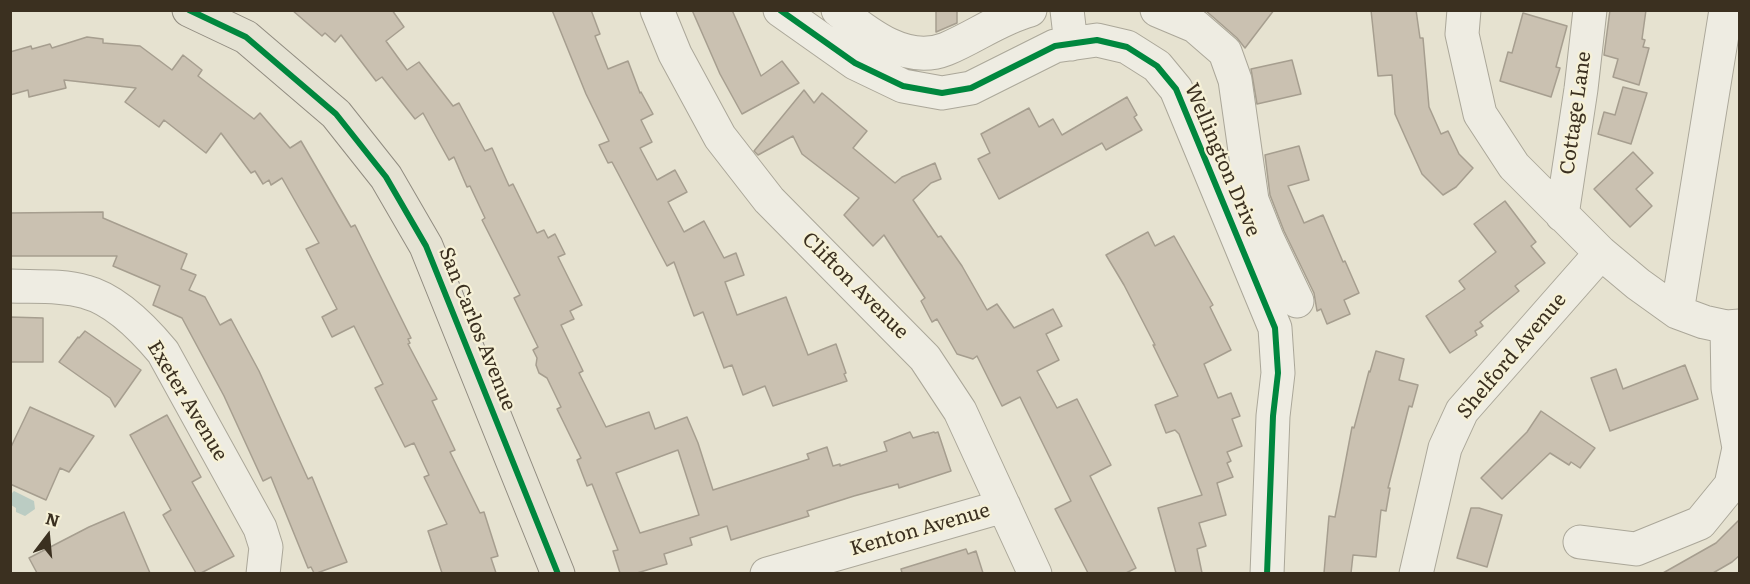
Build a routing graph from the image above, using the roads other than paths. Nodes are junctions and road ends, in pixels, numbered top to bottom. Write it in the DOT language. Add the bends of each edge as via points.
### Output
graph roads {
  1 [pos="189,10"];
  2 [pos="657,10"];
  3 [pos="780,10"];
  4 [pos="838,10"];
  5 [pos="1030,10"];
  6 [pos="1068,10"];
  7 [pos="1157,10"];
  8 [pos="1464,10"];
  9 [pos="1590,10"];
  10 [pos="1726,10"];
  11 [pos="1071,44"];
  12 [pos="1562,215"];
  13 [pos="1600,253"];
  14 [pos="10,286"];
  15 [pos="1297,301"];
  16 [pos="1677,312"];
  17 [pos="1733,327"];
  18 [pos="1004,506"];
  19 [pos="1580,542"];
  20 [pos="262,573"];
  21 [pos="558,573"];
  22 [pos="767,573"];
  23 [pos="1035,573"];
  24 [pos="1267,573"];
  25 [pos="1416,573"];
  1 -- 21 [label="main road, San Carlos Avenue" via="246,37 336,114 386,177 426,246"];
  2 -- 18 [label="street, Clifton Avenue" via="675,54 720,137 769,200 926,358 960,411"];
  3 -- 11 [label="street, Wellington Drive" via="855,63 903,86 942,93 971,88 1055,46"];
  4 -- 5 [label="street" via="879,41 905,51 930,52 945,49"];
  6 -- 11 [label="street"];
  7 -- 15 [label="street" via="1195,26 1225,52 1235,80 1252,200"];
  8 -- 12 [label="street" via="1462,34 1480,114 1514,166"];
  9 -- 12 [label="street, Cottage Lane"];
  10 -- 16 [label="street"];
  11 -- 24 [label="street, Wellington Drive" via="1097,40 1126,47 1157,66 1176,89 1275,328 1278,373"];
  12 -- 13 [label="street"];
  13 -- 16 [label="street"];
  13 -- 25 [label="street, Shelford Avenue" via="1462,411 1445,448"];
  14 -- 20 [label="street, Exeter Avenue" via="71,288 96,295 124,313 155,342 260,528 266,547"];
  16 -- 17 [label="street"];
  17 -- 19 [label="street" via="1728,388 1739,448 1731,485 1700,523 1636,549"];
  18 -- 22 [label="street, Kenton Avenue"];
  18 -- 23 [label="street, Clifton Avenue"];
}
